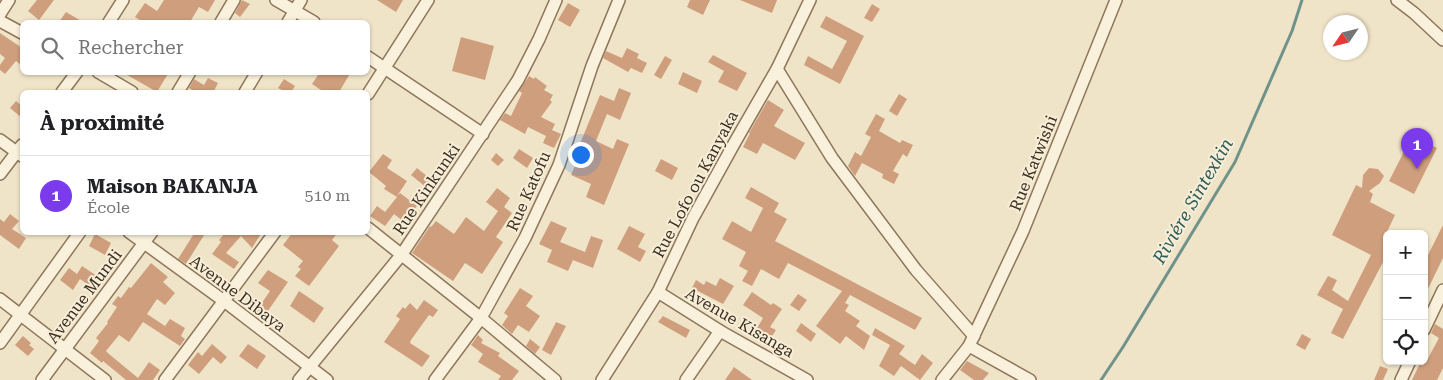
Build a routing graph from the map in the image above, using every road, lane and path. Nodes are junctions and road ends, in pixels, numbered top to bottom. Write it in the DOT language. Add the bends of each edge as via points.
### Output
graph roads {
  1 [pos="9,0"];
  2 [pos="123,0"];
  3 [pos="234,0"];
  4 [pos="276,0"];
  5 [pos="301,0"];
  6 [pos="428,0"];
  7 [pos="556,0"];
  8 [pos="619,0"];
  9 [pos="810,0"];
  10 [pos="1116,0"];
  11 [pos="1397,0"];
  12 [pos="295,11"];
  13 [pos="0,14"];
  14 [pos="110,20"];
  15 [pos="222,20"];
  16 [pos="289,20"];
  17 [pos="311,20"];
  18 [pos="0,21"];
  19 [pos="20,32"];
  20 [pos="1443,40"];
  21 [pos="370,58"];
  22 [pos="384,68"];
  23 [pos="777,69"];
  24 [pos="75,75"];
  25 [pos="103,75"];
  26 [pos="188,75"];
  27 [pos="255,75"];
  28 [pos="64,90"];
  29 [pos="129,90"];
  30 [pos="179,90"];
  31 [pos="246,90"];
  32 [pos="370,91"];
  33 [pos="483,134"];
  34 [pos="0,140"];
  35 [pos="20,150"];
  36 [pos="20,152"];
  37 [pos="0,174"];
  38 [pos="370,230"];
  39 [pos="78,235"];
  40 [pos="133,235"];
  41 [pos="150,235"];
  42 [pos="273,235"];
  43 [pos="144,244"];
  44 [pos="402,254"];
  45 [pos="1443,290"];
  46 [pos="658,292"];
  47 [pos="0,299"];
  48 [pos="224,301"];
  49 [pos="22,314"];
  50 [pos="482,318"];
  51 [pos="1428,322"];
  52 [pos="720,330"];
  53 [pos="972,341"];
  54 [pos="0,343"];
  55 [pos="65,348"];
  56 [pos="1408,365"];
  57 [pos="309,367"];
  58 [pos="551,379"];
  59 [pos="42,380"];
  60 [pos="105,380"];
  61 [pos="165,380"];
  62 [pos="299,380"];
  63 [pos="327,380"];
  64 [pos="436,380"];
  65 [pos="602,380"];
  66 [pos="686,380"];
  67 [pos="807,380"];
  68 [pos="942,380"];
  69 [pos="1030,380"];
  70 [pos="1401,380"];
  1 -- 13 [label="street"];
  2 -- 14 [label="street"];
  3 -- 15 [label="street"];
  4 -- 12 [label="street"];
  5 -- 12 [label="street"];
  6 -- 22 [label="street"];
  7 -- 33 [label="street, Rue Kinkunki" via="518,80"];
  8 -- 50 [label="street, Rue Katofu" via="592,66 559,165"];
  9 -- 23 [label="street, Rue Lofo ou Kanyaka"];
  10 -- 53 [label="street, Rue Katwishi" via="1023,231"];
  11 -- 20 [label="street"];
  12 -- 16 [label="street"];
  12 -- 17 [label="street"];
  18 -- 19 [label="street"];
  21 -- 22 [label="street"];
  22 -- 32 [label="street"];
  22 -- 33 [label="street"];
  23 -- 46 [label="street, Rue Lofo ou Kanyaka" via="693,218"];
  23 -- 53 [label="street" via="832,158"];
  24 -- 28 [label="street"];
  25 -- 29 [label="street"];
  26 -- 30 [label="street"];
  27 -- 31 [label="street"];
  33 -- 44 [label="street, Rue Kinkunki"];
  34 -- 35 [label="street"];
  36 -- 37 [label="street"];
  38 -- 44 [label="street"];
  39 -- 49 [label="street"];
  40 -- 43 [label="street, Avenue Dibaya"];
  41 -- 43 [label="street, Avenue Mundi"];
  42 -- 48 [label="street"];
  43 -- 48 [label="street, Avenue Dibaya"];
  43 -- 55 [label="street, Avenue Mundi"];
  44 -- 50 [label="street"];
  44 -- 57 [label="street, Rue Kinkunki"];
  45 -- 51 [label="street"];
  46 -- 52 [label="street, Avenue Kisanga"];
  46 -- 65 [label="street, Rue Lofo ou Kanyaka"];
  47 -- 49 [label="street"];
  48 -- 57 [label="street, Avenue Dibaya"];
  48 -- 61 [label="street"];
  49 -- 54 [label="street"];
  49 -- 55 [label="street"];
  50 -- 58 [label="street"];
  50 -- 64 [label="street, Rue Katofu"];
  52 -- 66 [label="street"];
  52 -- 67 [label="street, Avenue Kisanga"];
  53 -- 68 [label="street, Rue Katwishi"];
  53 -- 69 [label="street"];
  55 -- 59 [label="street, Avenue Mundi"];
  55 -- 60 [label="street"];
  56 -- 70 [label="street"];
  57 -- 62 [label="street, Rue Kinkunki"];
  57 -- 63 [label="street, Avenue Dibaya"];
}
